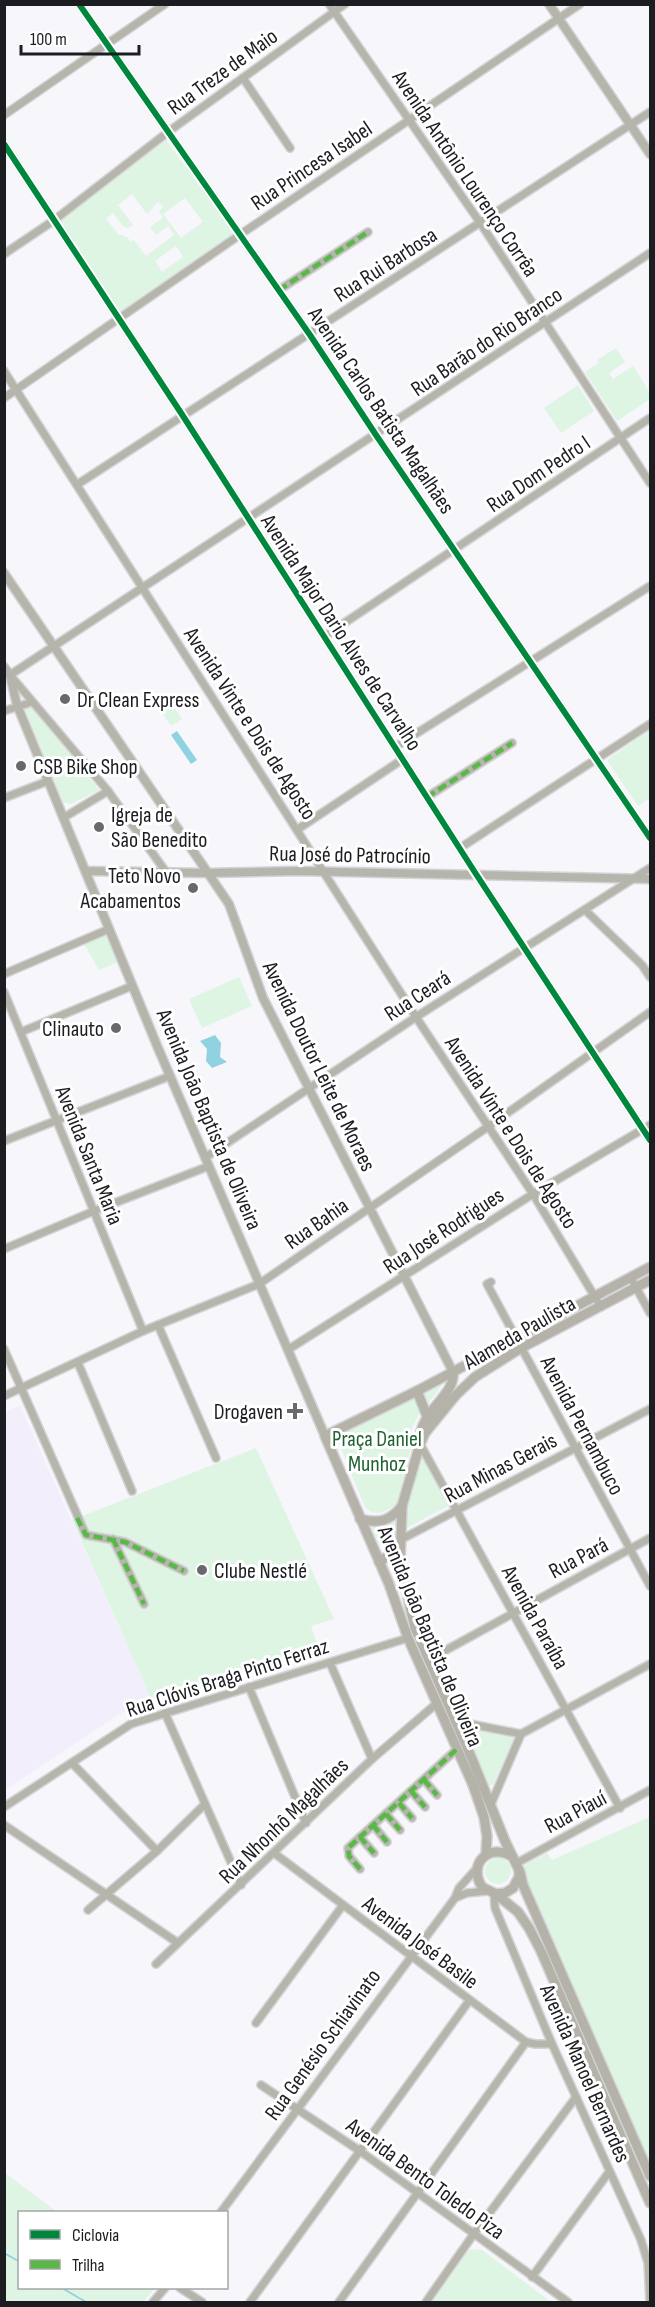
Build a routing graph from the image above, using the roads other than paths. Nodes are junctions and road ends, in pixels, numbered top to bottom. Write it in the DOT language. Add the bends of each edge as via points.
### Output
graph roads {
  1 [pos="79,4"];
  2 [pos="165,4"];
  3 [pos="329,4"];
  4 [pos="345,4"];
  5 [pos="549,4"];
  6 [pos="580,4"];
  7 [pos="334,12"];
  8 [pos="558,19"];
  9 [pos="106,44"];
  10 [pos="243,78"];
  11 [pos="651,112"];
  12 [pos="4,115"];
  13 [pos="410,120"];
  14 [pos="630,125"];
  15 [pos="168,132"];
  16 [pos="4,144"];
  17 [pos="290,148"];
  18 [pos="651,154"];
  19 [pos="53,221"];
  20 [pos="481,224"];
  21 [pos="368,232"];
  22 [pos="241,234"];
  23 [pos="651,253"];
  24 [pos="4,254"];
  25 [pos="279,290"];
  26 [pos="118,319"];
  27 [pos="545,322"];
  28 [pos="310,335"];
  29 [pos="4,371"];
  30 [pos="17,389"];
  31 [pos="4,398"];
  32 [pos="183,416"];
  33 [pos="651,418"];
  34 [pos="376,435"];
  35 [pos="621,438"];
  36 [pos="651,483"];
  37 [pos="78,484"];
  38 [pos="248,519"];
  39 [pos="454,550"];
  40 [pos="4,573"];
  41 [pos="651,586"];
  42 [pos="143,588"];
  43 [pos="325,636"];
  44 [pos="53,645"];
  45 [pos="531,663"];
  46 [pos="7,671"];
  47 [pos="32,702"];
  48 [pos="17,705"];
  49 [pos="4,711"];
  50 [pos="651,724"];
  51 [pos="512,743"];
  52 [pos="395,747"];
  53 [pos="403,759"];
  54 [pos="595,759"];
  55 [pos="48,781"];
  56 [pos="108,791"];
  57 [pos="427,797"];
  58 [pos="4,798"];
  59 [pos="63,818"];
  60 [pos="298,829"];
  61 [pos="651,838"];
  62 [pos="460,848"];
  63 [pos="651,868"];
  64 [pos="86,871"];
  65 [pos="166,872"];
  66 [pos="324,872"];
  67 [pos="207,873"];
  68 [pos="476,874"];
  69 [pos="651,879"];
  70 [pos="632,880"];
  71 [pos="585,910"];
  72 [pos="109,929"];
  73 [pos="524,947"];
  74 [pos="4,974"];
  75 [pos="651,977"];
  76 [pos="132,986"];
  77 [pos="4,992"];
  78 [pos="651,1012"];
  79 [pos="416,1017"];
  80 [pos="21,1032"];
  81 [pos="594,1053"];
  82 [pos="170,1076"];
  83 [pos="308,1089"];
  84 [pos="57,1122"];
  85 [pos="489,1126"];
  86 [pos="647,1127"];
  87 [pos="651,1140"];
  88 [pos="4,1141"];
  89 [pos="206,1157"];
  90 [pos="209,1166"];
  91 [pos="533,1194"];
  92 [pos="368,1208"];
  93 [pos="94,1211"];
  94 [pos="4,1249"];
  95 [pos="651,1267"];
  96 [pos="403,1277"];
  97 [pos="631,1278"];
  98 [pos="651,1280"];
  99 [pos="491,1282"];
  100 [pos="259,1284"];
  101 [pos="636,1288"];
  102 [pos="596,1296"];
  103 [pos="601,1307"];
  104 [pos="651,1313"];
  105 [pos="158,1325"];
  106 [pos="143,1331"];
  107 [pos="516,1338"];
  108 [pos="521,1348"];
  109 [pos="4,1349"];
  110 [pos="289,1349"];
  111 [pos="78,1363"];
  112 [pos="453,1371"];
  113 [pos="21,1388"];
  114 [pos="417,1391"];
  115 [pos="4,1396"];
  116 [pos="651,1409"];
  117 [pos="427,1416"];
  118 [pos="325,1436"];
  119 [pos="420,1444"];
  120 [pos="574,1448"];
  121 [pos="216,1458"];
  122 [pos="132,1491"];
  123 [pos="402,1506"];
  124 [pos="457,1510"];
  125 [pos="360,1519"];
  126 [pos="651,1538"];
  127 [pos="113,1539"];
  128 [pos="400,1540"];
  129 [pos="631,1549"];
  130 [pos="399,1556"];
  131 [pos="379,1562"];
  132 [pos="184,1571"];
  133 [pos="651,1586"];
  134 [pos="144,1604"];
  135 [pos="513,1613"];
  136 [pos="408,1638"];
  137 [pos="428,1660"];
  138 [pos="330,1664"];
  139 [pos="651,1664"];
  140 [pos="249,1687"];
  141 [pos="436,1704"];
  142 [pos="566,1710"];
  143 [pos="165,1713"];
  144 [pos="455,1721"];
  145 [pos="522,1734"];
  146 [pos="457,1749"];
  147 [pos="372,1760"];
  148 [pos="72,1762"];
  149 [pos="424,1780"];
  150 [pos="651,1790"];
  151 [pos="411,1791"];
  152 [pos="436,1795"];
  153 [pos="399,1803"];
  154 [pos="491,1804"];
  155 [pos="204,1806"];
  156 [pos="4,1807"];
  157 [pos="425,1807"];
  158 [pos="620,1808"];
  159 [pos="386,1814"];
  160 [pos="412,1818"];
  161 [pos="306,1823"];
  162 [pos="4,1825"];
  163 [pos="373,1826"];
  164 [pos="400,1830"];
  165 [pos="360,1837"];
  166 [pos="387,1842"];
  167 [pos="157,1851"];
  168 [pos="274,1853"];
  169 [pos="374,1853"];
  170 [pos="486,1855"];
  171 [pos="516,1863"];
  172 [pos="478,1867"];
  173 [pos="360,1869"];
  174 [pos="241,1885"];
  175 [pos="493,1893"];
  176 [pos="105,1895"];
  177 [pos="454,1898"];
  178 [pos="343,1905"];
  179 [pos="88,1910"];
  180 [pos="178,1943"];
  181 [pos="410,1956"];
  182 [pos="156,1964"];
  183 [pos="469,2001"];
  184 [pos="256,2023"];
  185 [pos="526,2042"];
  186 [pos="552,2044"];
  187 [pos="261,2085"];
  188 [pos="576,2097"];
  189 [pos="297,2108"];
  190 [pos="360,2151"];
  191 [pos="609,2172"];
  192 [pos="651,2176"];
  193 [pos="417,2193"];
  194 [pos="651,2203"];
  195 [pos="222,2211"];
  196 [pos="473,2235"];
  197 [pos="532,2277"];
  198 [pos="164,2289"];
  199 [pos="182,2289"];
  200 [pos="153,2302"];
  201 [pos="202,2302"];
  202 [pos="250,2302"];
  203 [pos="339,2302"];
  204 [pos="426,2302"];
  205 [pos="568,2302"];
  206 [pos="650,2302"];
  1 -- 9 [label="street, Avenida Carlos Batista Magalhães"];
  2 -- 9 [label="street"];
  3 -- 7 [label="street, Avenida Antônio Lourenço Corrêa"];
  4 -- 7 [label="street, Rua Treze de Maio"];
  5 -- 8 [label="street"];
  6 -- 8 [label="street, Rua Princesa Isabel"];
  7 -- 10 [label="street, Rua Treze de Maio"];
  7 -- 13 [label="street, Avenida Antônio Lourenço Corrêa"];
  8 -- 13 [label="street, Rua Princesa Isabel"];
  8 -- 14 [label="street"];
  9 -- 12 [label="street"];
  9 -- 15 [label="street, Avenida Carlos Batista Magalhães"];
  10 -- 15 [label="street, Rua Treze de Maio"];
  10 -- 17 [label="street"];
  11 -- 14 [label="street, Rua Rui Barbosa"];
  13 -- 20 [label="street, Avenida Antônio Lourenço Corrêa"];
  13 -- 22 [label="street, Rua Princesa Isabel"];
  14 -- 18 [label="street"];
  14 -- 20 [label="street, Rua Rui Barbosa"];
  15 -- 19 [label="street, Rua Treze de Maio"];
  15 -- 22 [label="street, Avenida Carlos Batista Magalhães"];
  16 -- 19 [label="street, Avenida Major Dario Alves de Carvalho"];
  19 -- 24 [label="street, Rua Treze de Maio"];
  19 -- 26 [label="street, Avenida Major Dario Alves de Carvalho"];
  20 -- 27 [label="street, Avenida Antônio Lourenço Corrêa"];
  20 -- 28 [label="street, Rua Rui Barbosa"];
  21 -- 25 [label="street"];
  22 -- 25 [label="street, Avenida Carlos Batista Magalhães"];
  22 -- 26 [label="street, Rua Princesa Isabel"];
  23 -- 27 [label="street, Rua Barão do Rio Branco"];
  25 -- 28 [label="street, Avenida Carlos Batista Magalhães"];
  26 -- 30 [label="street, Rua Princesa Isabel"];
  26 -- 32 [label="street, Avenida Major Dario Alves de Carvalho"];
  27 -- 34 [label="street, Rua Barão do Rio Branco"];
  27 -- 35 [label="street, Avenida Antônio Lourenço Corrêa"];
  28 -- 32 [label="street, Rua Rui Barbosa"];
  28 -- 34 [label="street, Avenida Carlos Batista Magalhães"];
  29 -- 30 [label="street, Avenida Vinte e Dois de Agosto"];
  30 -- 31 [label="street, Rua Princesa Isabel"];
  30 -- 37 [label="street, Avenida Vinte e Dois de Agosto"];
  32 -- 37 [label="street, Rua Rui Barbosa"];
  32 -- 38 [label="street, Avenida Major Dario Alves de Carvalho"];
  33 -- 35 [label="street, Rua Dom Pedro I"];
  34 -- 38 [label="street, Rua Barão do Rio Branco"];
  34 -- 39 [label="street, Avenida Carlos Batista Magalhães"];
  35 -- 36 [label="street, Avenida Antônio Lourenço Corrêa"];
  35 -- 39 [label="street, Rua Dom Pedro I"];
  37 -- 42 [label="street, Avenida Vinte e Dois de Agosto"];
  38 -- 42 [label="street, Rua Barão do Rio Branco"];
  38 -- 43 [label="street, Avenida Major Dario Alves de Carvalho"];
  39 -- 43 [label="street, Rua Dom Pedro I"];
  39 -- 45 [label="street, Avenida Carlos Batista Magalhães"];
  40 -- 44 [label="street, Avenida Doutor Leite de Moraes"];
  41 -- 45 [label="street"];
  42 -- 44 [label="street, Rua Barão do Rio Branco"];
  42 -- 60 [label="street, Avenida Vinte e Dois de Agosto"];
  43 -- 52 [label="street, Avenida Major Dario Alves de Carvalho"];
  44 -- 46 [label="street, Rua Barão do Rio Branco"];
  44 -- 67 [label="street, Avenida Doutor Leite de Moraes"];
  45 -- 52 [label="street"];
  45 -- 54 [label="street, Avenida Carlos Batista Magalhães"];
  46 -- 47 [label="street"];
  46 -- 48 [label="street, Avenida João Baptista de Oliveira"];
  47 -- 48 [label="street"];
  47 -- 56 [label="street"];
  48 -- 49 [label="street"];
  48 -- 55 [label="street, Avenida João Baptista de Oliveira"];
  50 -- 54 [label="street"];
  51 -- 57 [label="street"];
  52 -- 53 [label="street, Avenida Major Dario Alves de Carvalho"];
  53 -- 57 [label="street, Avenida Major Dario Alves de Carvalho"];
  53 -- 60 [label="street"];
  54 -- 61 [label="street, Avenida Carlos Batista Magalhães"];
  54 -- 62 [label="street"];
  55 -- 58 [label="street"];
  55 -- 59 [label="street, Avenida João Baptista de Oliveira"];
  56 -- 59 [label="street"];
  56 -- 65 [label="street"];
  57 -- 62 [label="street, Avenida Major Dario Alves de Carvalho"];
  59 -- 64 [label="street, Avenida João Baptista de Oliveira"];
  60 -- 66 [label="street, Avenida Vinte e Dois de Agosto"];
  62 -- 68 [label="street, Avenida Major Dario Alves de Carvalho"];
  63 -- 70 [label="street, Rua Ceará"];
  64 -- 65 [label="street, Rua José do Patrocínio"];
  64 -- 72 [label="street, Avenida João Baptista de Oliveira"];
  65 -- 67 [label="street, Rua José do Patrocínio"];
  66 -- 67 [label="street, Rua José do Patrocínio"];
  66 -- 68 [label="street, Rua José do Patrocínio"];
  66 -- 79 [label="street, Avenida Vinte e Dois de Agosto"];
  67 -- 83 [label="street, Avenida Doutor Leite de Moraes" via="229,904 263,998"];
  68 -- 70 [label="street, Rua José do Patrocínio"];
  68 -- 73 [label="street, Avenida Major Dario Alves de Carvalho"];
  69 -- 70 [label="street, Rua José do Patrocínio"];
  70 -- 71 [label="street, Rua Ceará"];
  71 -- 73 [label="street, Rua Ceará"];
  71 -- 75 [label="street"];
  72 -- 74 [label="street"];
  72 -- 76 [label="street, Avenida João Baptista de Oliveira"];
  73 -- 79 [label="street, Rua Ceará"];
  73 -- 81 [label="street, Avenida Major Dario Alves de Carvalho"];
  76 -- 80 [label="street"];
  76 -- 82 [label="street, Avenida João Baptista de Oliveira"];
  77 -- 80 [label="street, Avenida Santa Maria"];
  78 -- 81 [label="street, Rua Bahia"];
  79 -- 83 [label="street, Rua Ceará"];
  79 -- 85 [label="street, Avenida Vinte e Dois de Agosto"];
  80 -- 84 [label="street, Avenida Santa Maria"];
  81 -- 85 [label="street, Rua Bahia"];
  81 -- 86 [label="street, Avenida Major Dario Alves de Carvalho"];
  82 -- 84 [label="street"];
  82 -- 89 [label="street, Avenida João Baptista de Oliveira"];
  83 -- 89 [label="street, Rua Ceará"];
  83 -- 92 [label="street, Avenida Doutor Leite de Moraes"];
  84 -- 88 [label="street"];
  84 -- 93 [label="street, Avenida Santa Maria"];
  85 -- 91 [label="street, Avenida Vinte e Dois de Agosto"];
  85 -- 92 [label="street, Rua Bahia"];
  86 -- 87 [label="street, Avenida Major Dario Alves de Carvalho"];
  86 -- 91 [label="street, Rua José Rodrigues"];
  89 -- 90 [label="street, Avenida João Baptista de Oliveira"];
  90 -- 93 [label="street"];
  90 -- 100 [label="street, Avenida João Baptista de Oliveira"];
  91 -- 96 [label="street, Rua José Rodrigues"];
  91 -- 102 [label="street, Avenida Vinte e Dois de Agosto"];
  92 -- 96 [label="street, Avenida Doutor Leite de Moraes"];
  92 -- 100 [label="street, Rua Bahia"];
  93 -- 94 [label="street"];
  93 -- 106 [label="street, Avenida Santa Maria"];
  95 -- 97 [label="main road, Alameda Paulista"];
  96 -- 110 [label="street, Rua José Rodrigues"];
  96 -- 112 [label="street, Avenida Doutor Leite de Moraes"];
  97 -- 101 [label="street"];
  97 -- 102 [label="main road, Alameda Paulista"];
  98 -- 101 [label="main road, Alameda Paulista"];
  99 -- 107 [label="street, Avenida Pernambuco" via="487,1284"];
  100 -- 105 [label="street, Rua Bahia"];
  100 -- 110 [label="street, Avenida João Baptista de Oliveira"];
  101 -- 103 [label="main road, Alameda Paulista"];
  101 -- 104 [label="street"];
  102 -- 103 [label="street, Avenida Vinte e Dois de Agosto"];
  102 -- 107 [label="main road, Alameda Paulista"];
  103 -- 108 [label="main road, Alameda Paulista"];
  105 -- 106 [label="street, Rua Bahia"];
  105 -- 121 [label="street"];
  106 -- 111 [label="street, Rua Bahia"];
  107 -- 108 [label="street, Avenida Pernambuco"];
  107 -- 112 [label="main road, Alameda Paulista"];
  108 -- 119 [label="main road, Alameda Paulista" via="475,1377 456,1395"];
  108 -- 120 [label="street, Avenida Pernambuco"];
  109 -- 113 [label="street"];
  110 -- 118 [label="street, Avenida João Baptista de Oliveira"];
  111 -- 113 [label="street, Rua Bahia"];
  111 -- 122 [label="street"];
  112 -- 114 [label="main road, Alameda Paulista"];
  112 -- 117 [label="main road" via="452,1384"];
  113 -- 115 [label="street, Rua Bahia"];
  113 -- 127 [label="street" via="86,1535"];
  114 -- 117 [label="main road"];
  114 -- 118 [label="main road, Alameda Paulista"];
  116 -- 120 [label="street, Rua Minas Gerais"];
  117 -- 119 [label="main road" via="419,1431"];
  118 -- 125 [label="main road, Avenida João Baptista de Oliveira"];
  119 -- 123 [label="main road, Alameda Paulista"];
  119 -- 124 [label="street, Avenida Paraíba"];
  120 -- 124 [label="street, Rua Minas Gerais"];
  120 -- 129 [label="street, Avenida Pernambuco"];
  123 -- 125 [label="main road" via="388,1520"];
  123 -- 128 [label="main road, Avenida João Baptista de Oliveira"];
  124 -- 128 [label="street, Rua Minas Gerais"];
  124 -- 135 [label="street, Avenida Paraíba"];
  125 -- 131 [label="main road, Avenida João Baptista de Oliveira"];
  126 -- 129 [label="street, Rua Pará"];
  127 -- 132 [label="street"];
  127 -- 134 [label="street"];
  128 -- 130 [label="main road, Avenida João Baptista de Oliveira"];
  129 -- 133 [label="street, Avenida Pernambuco"];
  129 -- 135 [label="street, Rua Pará"];
  130 -- 131 [label="main road" via="388,1556"];
  130 -- 137 [label="main road, Avenida João Baptista de Oliveira" via="415,1628"];
  131 -- 136 [label="main road, Avenida João Baptista de Oliveira"];
  135 -- 137 [label="street, Rua Pará"];
  135 -- 142 [label="street, Avenida Paraíba"];
  136 -- 138 [label="street, Rua Clóvis Braga Pinto Ferraz"];
  136 -- 141 [label="main road, Avenida João Baptista de Oliveira"];
  137 -- 144 [label="main road, Avenida João Baptista de Oliveira"];
  138 -- 140 [label="street, Rua Clóvis Braga Pinto Ferraz"];
  138 -- 147 [label="street"];
  139 -- 142 [label="street"];
  140 -- 143 [label="street, Rua Clóvis Braga Pinto Ferraz"];
  140 -- 161 [label="street"];
  141 -- 146 [label="main road, Avenida João Baptista de Oliveira"];
  141 -- 147 [label="street, Rua Nhonhô Magalhães"];
  142 -- 145 [label="street"];
  142 -- 158 [label="street, Avenida Paraíba"];
  143 -- 148 [label="street, Rua Clóvis Braga Pinto Ferraz" via="131,1724"];
  143 -- 155 [label="street"];
  144 -- 145 [label="street"];
  144 -- 154 [label="main road, Avenida João Baptista de Oliveira"];
  145 -- 154 [label="street"];
  146 -- 149 [label="street"];
  146 -- 170 [label="main road, Avenida João Baptista de Oliveira" via="484,1817"];
  147 -- 161 [label="street, Rua Nhonhô Magalhães"];
  148 -- 156 [label="street, Rua Clóvis Braga Pinto Ferraz"];
  148 -- 167 [label="street"];
  149 -- 151 [label="street"];
  149 -- 152 [label="street"];
  150 -- 158 [label="street, Rua Piauí"];
  151 -- 153 [label="street"];
  151 -- 157 [label="street"];
  153 -- 159 [label="street"];
  153 -- 160 [label="street"];
  154 -- 171 [label="main road, Avenida João Baptista de Oliveira"];
  155 -- 167 [label="street"];
  155 -- 174 [label="street"];
  158 -- 171 [label="street, Rua Piauí"];
  159 -- 163 [label="street"];
  159 -- 164 [label="street"];
  161 -- 168 [label="street, Rua Nhonhô Magalhães"];
  162 -- 176 [label="street"];
  163 -- 165 [label="street"];
  163 -- 166 [label="street"];
  165 -- 169 [label="street"];
  165 -- 173 [label="street" via="347,1852"];
  167 -- 176 [label="street"];
  168 -- 174 [label="street, Rua Nhonhô Magalhães"];
  168 -- 178 [label="street, Avenida José Basile"];
  170 -- 171 [label="main road" via="500,1851"];
  170 -- 172 [label="main road"];
  171 -- 175 [label="main road" via="519,1876 513,1888"];
  171 -- 192 [label="main road, Avenida João Baptista de Oliveira"];
  172 -- 175 [label="main road" via="478,1881"];
  172 -- 177 [label="street, Rua Genésio Schiavinato"];
  174 -- 180 [label="street, Rua Nhonhô Magalhães"];
  175 -- 177 [label="street" via="467,1893"];
  175 -- 186 [label="street, Avenida Manoel Bernardes" via="495,1908"];
  175 -- 194 [label="main road" via="518,1912 541,1951"];
  176 -- 179 [label="street"];
  176 -- 180 [label="street"];
  177 -- 181 [label="street, Rua Genésio Schiavinato"];
  178 -- 181 [label="street, Avenida José Basile"];
  178 -- 184 [label="street"];
  180 -- 182 [label="street, Rua Nhonhô Magalhães"];
  181 -- 183 [label="street, Avenida José Basile"];
  181 -- 189 [label="street, Rua Genésio Schiavinato"];
  183 -- 185 [label="street, Avenida José Basile"];
  183 -- 190 [label="street"];
  185 -- 186 [label="street"];
  185 -- 193 [label="street"];
  186 -- 188 [label="street, Avenida Manoel Bernardes"];
  187 -- 189 [label="street, Avenida Bento Toledo Piza"];
  188 -- 191 [label="street, Avenida Manoel Bernardes"];
  188 -- 196 [label="street"];
  189 -- 190 [label="street, Avenida Bento Toledo Piza"];
  189 -- 195 [label="street, Rua Genésio Schiavinato"];
  190 -- 193 [label="street, Avenida Bento Toledo Piza"];
  190 -- 202 [label="street"];
  191 -- 197 [label="street"];
  191 -- 206 [label="street, Avenida Manoel Bernardes" via="645,2250"];
  193 -- 196 [label="street, Avenida Bento Toledo Piza"];
  193 -- 203 [label="street"];
  196 -- 197 [label="street, Avenida Bento Toledo Piza"];
  196 -- 204 [label="street"];
  197 -- 205 [label="street, Avenida Bento Toledo Piza"];
  198 -- 200 [label="street"];
  199 -- 201 [label="street"];
}
